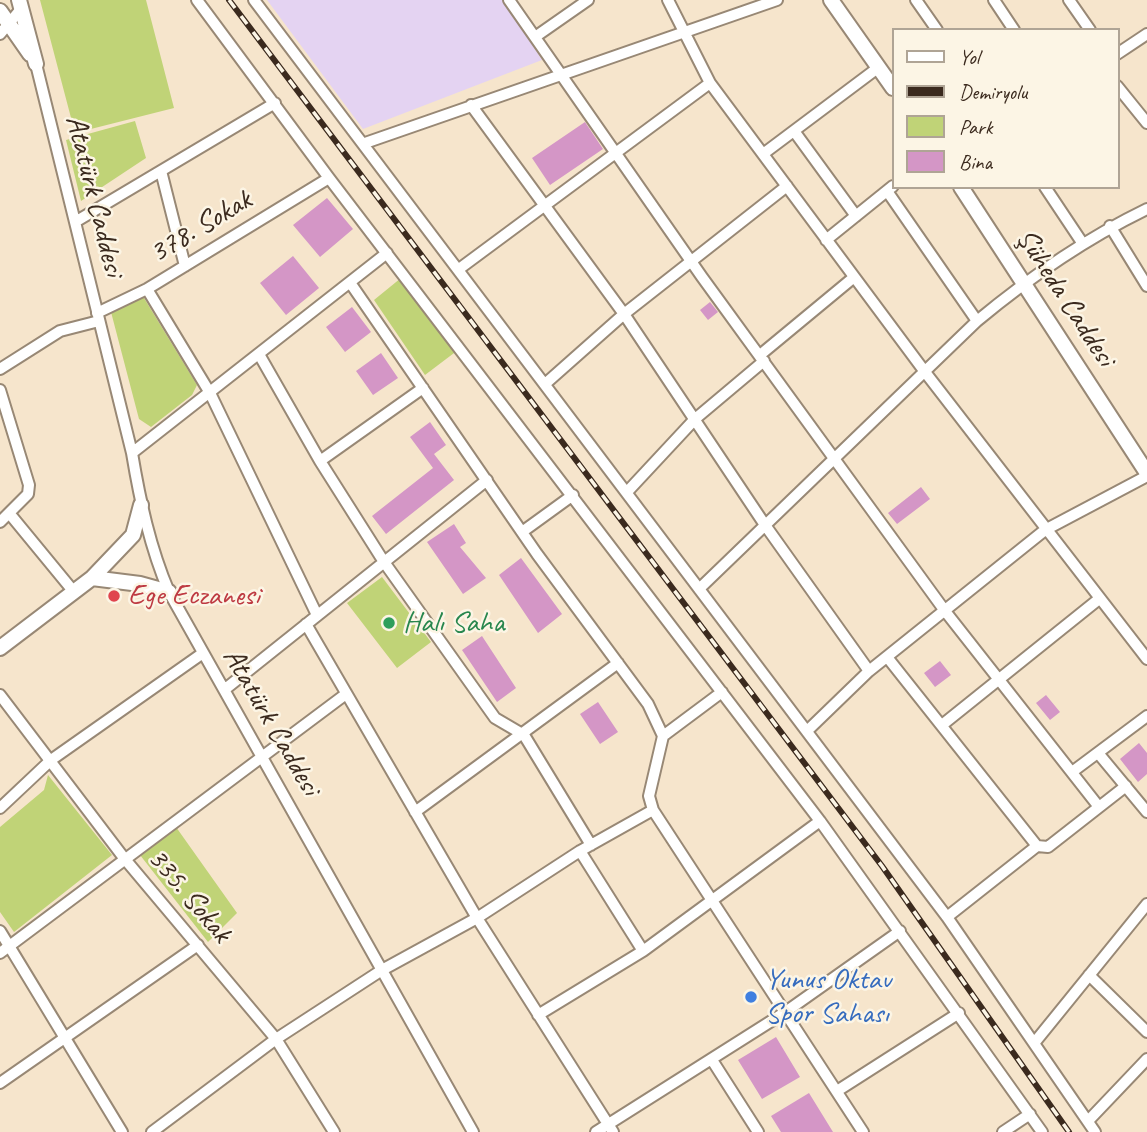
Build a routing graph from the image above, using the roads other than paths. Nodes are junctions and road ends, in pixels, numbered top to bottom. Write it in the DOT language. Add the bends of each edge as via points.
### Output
graph roads {
  1 [pos="197,0"];
  2 [pos="254,0"];
  3 [pos="509,0"];
  4 [pos="588,0"];
  5 [pos="668,0"];
  6 [pos="777,0"];
  7 [pos="831,0"];
  8 [pos="916,0"];
  9 [pos="994,0"];
  10 [pos="1069,0"];
  11 [pos="20,4"];
  12 [pos="3,23"];
  13 [pos="936,28"];
  14 [pos="1013,28"];
  15 [pos="1089,28"];
  16 [pos="686,34"];
  17 [pos="1147,34"];
  18 [pos="535,37"];
  19 [pos="1119,53"];
  20 [pos="36,64"];
  21 [pos="879,67"];
  22 [pos="561,74"];
  23 [pos="710,83"];
  24 [pos="892,86"];
  25 [pos="1119,88"];
  26 [pos="275,103"];
  27 [pos="471,105"];
  28 [pos="1147,123"];
  29 [pos="794,131"];
  30 [pos="365,143"];
  31 [pos="617,154"];
  32 [pos="763,154"];
  33 [pos="160,171"];
  34 [pos="329,178"];
  35 [pos="787,186"];
  36 [pos="890,188"];
  37 [pos="962,189"];
  38 [pos="1046,189"];
  39 [pos="545,205"];
  40 [pos="1147,209"];
  41 [pos="856,216"];
  42 [pos="75,222"];
  43 [pos="1111,226"];
  44 [pos="826,240"];
  45 [pos="1083,244"];
  46 [pos="387,254"];
  47 [pos="691,260"];
  48 [pos="185,266"];
  49 [pos="459,269"];
  50 [pos="853,278"];
  51 [pos="1025,282"];
  52 [pos="351,284"];
  53 [pos="1147,286"];
  54 [pos="147,289"];
  55 [pos="624,314"];
  56 [pos="98,317"];
  57 [pos="977,321"];
  58 [pos="260,356"];
  59 [pos="762,358"];
  60 [pos="0,369"];
  61 [pos="925,372"];
  62 [pos="545,384"];
  63 [pos="424,388"];
  64 [pos="0,390"];
  65 [pos="210,393"];
  66 [pos="695,419"];
  67 [pos="132,453"];
  68 [pos="835,457"];
  69 [pos="320,461"];
  70 [pos="1147,474"];
  71 [pos="486,480"];
  72 [pos="627,492"];
  73 [pos="573,495"];
  74 [pos="141,505"];
  75 [pos="9,513"];
  76 [pos="0,522"];
  77 [pos="765,525"];
  78 [pos="1045,530"];
  79 [pos="522,532"];
  80 [pos="384,562"];
  81 [pos="92,578"];
  82 [pos="699,589"];
  83 [pos="74,592"];
  84 [pos="169,592"];
  85 [pos="1099,599"];
  86 [pos="945,611"];
  87 [pos="317,615"];
  88 [pos="306,624"];
  89 [pos="0,648"];
  90 [pos="203,653"];
  91 [pos="887,657"];
  92 [pos="1147,659"];
  93 [pos="618,663"];
  94 [pos="869,671"];
  95 [pos="999,682"];
  96 [pos="224,690"];
  97 [pos="722,692"];
  98 [pos="346,694"];
  99 [pos="0,695"];
  100 [pos="1147,716"];
  101 [pos="942,725"];
  102 [pos="807,731"];
  103 [pos="524,735"];
  104 [pos="663,736"];
  105 [pos="1098,753"];
  106 [pos="263,755"];
  107 [pos="51,760"];
  108 [pos="1072,772"];
  109 [pos="1125,786"];
  110 [pos="1099,807"];
  111 [pos="0,808"];
  112 [pos="653,810"];
  113 [pos="415,812"];
  114 [pos="1147,812"];
  115 [pos="820,821"];
  116 [pos="591,845"];
  117 [pos="1037,846"];
  118 [pos="580,851"];
  119 [pos="124,858"];
  120 [pos="712,903"];
  121 [pos="1147,904"];
  122 [pos="947,917"];
  123 [pos="477,918"];
  124 [pos="900,930"];
  125 [pos="0,931"];
  126 [pos="198,945"];
  127 [pos="10,946"];
  128 [pos="643,951"];
  129 [pos="0,954"];
  130 [pos="382,970"];
  131 [pos="1089,975"];
  132 [pos="784,1013"];
  133 [pos="959,1013"];
  134 [pos="538,1015"];
  135 [pos="1147,1032"];
  136 [pos="67,1039"];
  137 [pos="276,1039"];
  138 [pos="1035,1042"];
  139 [pos="1147,1059"];
  140 [pos="712,1060"];
  141 [pos="0,1083"];
  142 [pos="837,1091"];
  143 [pos="1030,1114"];
  144 [pos="1088,1121"];
  145 [pos="610,1128"];
  146 [pos="122,1132"];
  147 [pos="152,1132"];
  148 [pos="334,1132"];
  149 [pos="473,1132"];
  150 [pos="596,1132"];
  151 [pos="758,1132"];
  152 [pos="863,1132"];
  153 [pos="1003,1132"];
  154 [pos="1042,1132"];
  155 [pos="1095,1132"];
  1 -- 26 [label="street"];
  2 -- 30 [label="street"];
  3 -- 18 [label="street"];
  4 -- 18 [label="street"];
  5 -- 16 [label="street"];
  6 -- 16 [label="street"];
  7 -- 21 [label="main road"];
  8 -- 13 [label="street"];
  9 -- 14 [label="street"];
  10 -- 15 [label="street"];
  11 -- 12 [label="street"];
  11 -- 20 [label="main road"];
  12 -- 20 [label="main road"];
  16 -- 22 [label="street"];
  16 -- 23 [label="street"];
  17 -- 19 [label="street"];
  18 -- 22 [label="street"];
  20 -- 42 [label="street, Atatürk Caddesi"];
  21 -- 24 [label="main road"];
  21 -- 29 [label="street"];
  22 -- 27 [label="street"];
  22 -- 31 [label="street"];
  23 -- 31 [label="street"];
  23 -- 32 [label="street"];
  25 -- 28 [label="street"];
  26 -- 33 [label="street"];
  26 -- 34 [label="street"];
  27 -- 30 [label="street"];
  27 -- 39 [label="street"];
  29 -- 32 [label="street"];
  29 -- 41 [label="street"];
  30 -- 49 [label="street"];
  31 -- 39 [label="street"];
  31 -- 47 [label="street"];
  32 -- 35 [label="street"];
  33 -- 42 [label="street"];
  33 -- 48 [label="street"];
  34 -- 46 [label="street"];
  34 -- 48 [label="street, 378. Sokak"];
  35 -- 44 [label="street"];
  35 -- 47 [label="street"];
  36 -- 41 [label="street"];
  36 -- 57 [label="street"];
  37 -- 51 [label="main road, Şüheda Caddesi"];
  38 -- 45 [label="street"];
  39 -- 49 [label="street"];
  39 -- 55 [label="street"];
  40 -- 43 [label="street"];
  41 -- 44 [label="street"];
  42 -- 56 [label="street, Atatürk Caddesi"];
  43 -- 45 [label="street"];
  43 -- 53 [label="street"];
  44 -- 50 [label="street"];
  45 -- 51 [label="street"];
  46 -- 52 [label="street"];
  46 -- 73 [label="street"];
  47 -- 55 [label="street"];
  47 -- 59 [label="street"];
  48 -- 54 [label="street, 378. Sokak"];
  49 -- 62 [label="street"];
  50 -- 59 [label="street"];
  50 -- 61 [label="street"];
  51 -- 57 [label="street"];
  51 -- 70 [label="main road, Şüheda Caddesi"];
  52 -- 58 [label="street"];
  52 -- 63 [label="street"];
  54 -- 56 [label="street, 378. Sokak"];
  54 -- 65 [label="street"];
  55 -- 62 [label="street"];
  55 -- 66 [label="street"];
  56 -- 60 [label="street, 378. Sokak" via="60,331"];
  56 -- 67 [label="street, Atatürk Caddesi"];
  57 -- 61 [label="street"];
  58 -- 65 [label="street"];
  58 -- 69 [label="street"];
  59 -- 66 [label="street"];
  59 -- 68 [label="street"];
  61 -- 68 [label="street"];
  61 -- 78 [label="street"];
  62 -- 72 [label="street"];
  63 -- 69 [label="street"];
  63 -- 71 [label="street"];
  64 -- 75 [label="street" via="29,485 28,494"];
  65 -- 67 [label="street"];
  65 -- 87 [label="street"];
  66 -- 72 [label="street"];
  66 -- 77 [label="street"];
  67 -- 74 [label="street, Atatürk Caddesi"];
  68 -- 77 [label="street"];
  68 -- 86 [label="street"];
  69 -- 80 [label="street"];
  70 -- 78 [label="street"];
  71 -- 79 [label="street"];
  71 -- 80 [label="street"];
  72 -- 82 [label="street"];
  73 -- 79 [label="street"];
  73 -- 97 [label="street"];
  74 -- 81 [label="main road" via="133,536"];
  74 -- 84 [label="street, Atatürk Caddesi"];
  75 -- 76 [label="street"];
  75 -- 83 [label="street"];
  77 -- 82 [label="street"];
  77 -- 94 [label="street"];
  78 -- 85 [label="street"];
  78 -- 86 [label="street"];
  79 -- 93 [label="street"];
  80 -- 87 [label="street"];
  80 -- 103 [label="street" via="495,718"];
  81 -- 83 [label="main road"];
  81 -- 84 [label="main road"];
  82 -- 102 [label="street"];
  83 -- 89 [label="main road"];
  84 -- 90 [label="street, Atatürk Caddesi"];
  85 -- 92 [label="street"];
  85 -- 95 [label="street"];
  86 -- 91 [label="street"];
  86 -- 95 [label="street"];
  87 -- 88 [label="street"];
  88 -- 96 [label="street"];
  88 -- 98 [label="street"];
  90 -- 96 [label="street, Atatürk Caddesi"];
  90 -- 107 [label="street"];
  91 -- 94 [label="street"];
  91 -- 101 [label="street"];
  93 -- 103 [label="street"];
  93 -- 104 [label="street" via="648,704"];
  94 -- 102 [label="street"];
  95 -- 101 [label="street"];
  95 -- 108 [label="street"];
  96 -- 106 [label="street, Atatürk Caddesi"];
  97 -- 104 [label="street"];
  97 -- 115 [label="street"];
  98 -- 106 [label="street"];
  98 -- 113 [label="street"];
  99 -- 107 [label="street, 335. Sokak"];
  100 -- 105 [label="street"];
  101 -- 117 [label="street"];
  102 -- 122 [label="street"];
  103 -- 113 [label="street"];
  103 -- 116 [label="street"];
  104 -- 112 [label="street" via="649,796"];
  105 -- 108 [label="street"];
  105 -- 109 [label="street"];
  106 -- 119 [label="street"];
  106 -- 130 [label="street, Atatürk Caddesi"];
  107 -- 111 [label="street"];
  107 -- 119 [label="street, 335. Sokak"];
  108 -- 110 [label="street"];
  109 -- 110 [label="street"];
  109 -- 114 [label="street"];
  110 -- 117 [label="street" via="1048,847"];
  112 -- 116 [label="street"];
  112 -- 120 [label="street"];
  113 -- 123 [label="street"];
  115 -- 120 [label="street"];
  115 -- 124 [label="street"];
  116 -- 118 [label="street"];
  117 -- 122 [label="street"];
  118 -- 123 [label="street"];
  118 -- 128 [label="street"];
  119 -- 126 [label="street, 335. Sokak"];
  119 -- 127 [label="street"];
  120 -- 128 [label="street"];
  120 -- 132 [label="street"];
  121 -- 131 [label="street"];
  122 -- 138 [label="street"];
  123 -- 130 [label="street"];
  123 -- 134 [label="street"];
  124 -- 132 [label="street"];
  124 -- 133 [label="street"];
  125 -- 127 [label="street"];
  126 -- 136 [label="street"];
  126 -- 137 [label="street, 335. Sokak"];
  127 -- 129 [label="street"];
  127 -- 136 [label="street"];
  128 -- 134 [label="street"];
  130 -- 137 [label="street"];
  130 -- 149 [label="street, Atatürk Caddesi"];
  131 -- 135 [label="street"];
  131 -- 138 [label="street"];
  132 -- 140 [label="street"];
  132 -- 142 [label="street"];
  133 -- 142 [label="street"];
  133 -- 143 [label="street"];
  134 -- 145 [label="street"];
  136 -- 141 [label="street"];
  136 -- 146 [label="street"];
  137 -- 147 [label="street"];
  137 -- 148 [label="street, 335. Sokak"];
  138 -- 144 [label="street"];
  139 -- 144 [label="street"];
  140 -- 145 [label="street"];
  140 -- 151 [label="street"];
  142 -- 152 [label="street"];
  143 -- 153 [label="street"];
  143 -- 154 [label="street"];
  144 -- 155 [label="street"];
  145 -- 150 [label="street"];
}
